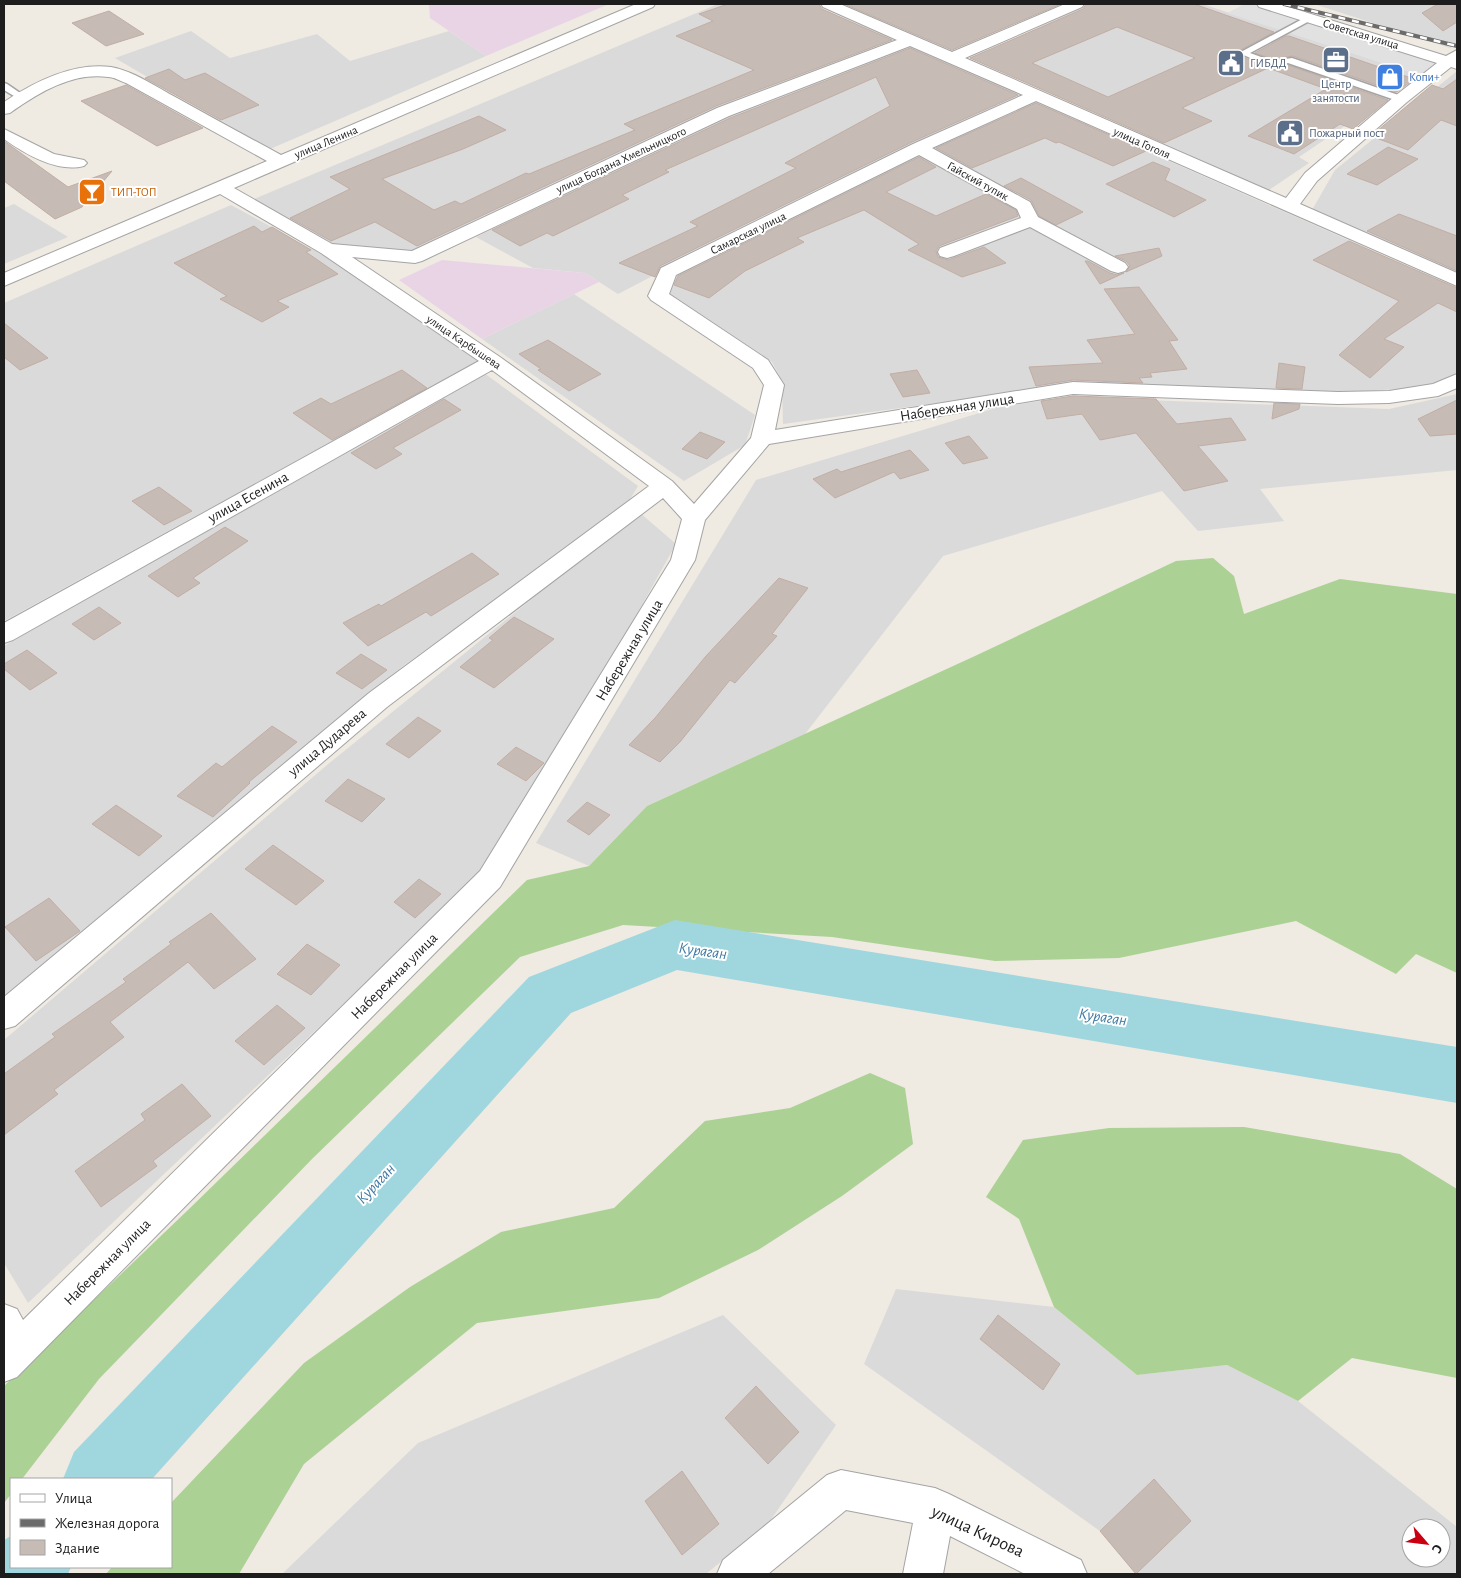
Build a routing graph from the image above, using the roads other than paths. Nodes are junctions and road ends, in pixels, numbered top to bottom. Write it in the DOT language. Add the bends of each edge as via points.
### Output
graph roads {
  1 [pos="648,4"];
  2 [pos="828,4"];
  3 [pos="1077,4"];
  4 [pos="1264,4"];
  5 [pos="1311,18"];
  6 [pos="911,40"];
  7 [pos="952,58"];
  8 [pos="1455,60"];
  9 [pos="4,86"];
  10 [pos="22,96"];
  11 [pos="1035,96"];
  12 [pos="1401,99"];
  13 [pos="4,109"];
  14 [pos="4,133"];
  15 [pos="920,148"];
  16 [pos="279,162"];
  17 [pos="79,163"];
  18 [pos="220,187"];
  19 [pos="1289,207"];
  20 [pos="1031,220"];
  21 [pos="328,249"];
  22 [pos="947,252"];
  23 [pos="1118,267"];
  24 [pos="4,280"];
  25 [pos="1457,280"];
  26 [pos="492,361"];
  27 [pos="1457,380"];
  28 [pos="762,439"];
  29 [pos="664,486"];
  30 [pos="694,518"];
  31 [pos="4,634"];
  32 [pos="4,1016"];
  33 [pos="9,1345"];
  34 [pos="935,1508"];
  35 [pos="738,1574"];
  36 [pos="923,1574"];
  37 [pos="1067,1574"];
  1 -- 16 [label="street, улица Ленина"];
  2 -- 6 [label="street, улица Гоголя"];
  3 -- 7 [label="street"];
  4 -- 5 [label="street, Советская улица"];
  5 -- 8 [label="street, Советская улица"];
  5 -- 12 [label="lane" via="1243,53 1271,64 1289,60"];
  6 -- 7 [label="street, улица Гоголя"];
  6 -- 21 [label="street, улица Богдана Хмельницкого" via="724,112 415,257"];
  7 -- 11 [label="street, улица Гоголя"];
  8 -- 12 [label="street"];
  9 -- 10 [label="lane"];
  10 -- 13 [label="street"];
  10 -- 16 [label="street" via="76,74 110,72 132,80"];
  11 -- 15 [label="street, Самарская улица"];
  11 -- 19 [label="street, улица Гоголя"];
  12 -- 19 [label="street" via="1311,177"];
  14 -- 17 [label="street" via="50,158 64,163"];
  15 -- 20 [label="street, Гайский тупик" via="1024,206"];
  15 -- 28 [label="street, Самарская улица" via="668,272 658,296 761,364 774,385"];
  16 -- 18 [label="street, улица Ленина"];
  18 -- 21 [label="street, улица Карбышева"];
  18 -- 24 [label="street, улица Ленина"];
  19 -- 25 [label="street, улица Гоголя"];
  20 -- 22 [label="street"];
  20 -- 23 [label="street, Гайский тупик"];
  21 -- 26 [label="street, улица Карбышева"];
  26 -- 29 [label="street, улица Карбышева"];
  26 -- 31 [label="street, улица Есенина"];
  27 -- 28 [label="street, Набережная улица" via="1438,390 1389,397 1073,388"];
  28 -- 30 [label="street, Набережная улица"];
  29 -- 30 [label="street, улица Карбышева"];
  29 -- 32 [label="street, улица Дударева" via="378,700"];
  30 -- 33 [label="street, Набережная улица" via="683,560 490,879"];
  34 -- 35 [label="street, улица Кирова" via="841,1489"];
  34 -- 36 [label="street"];
  34 -- 37 [label="street, улица Кирова"];
}
